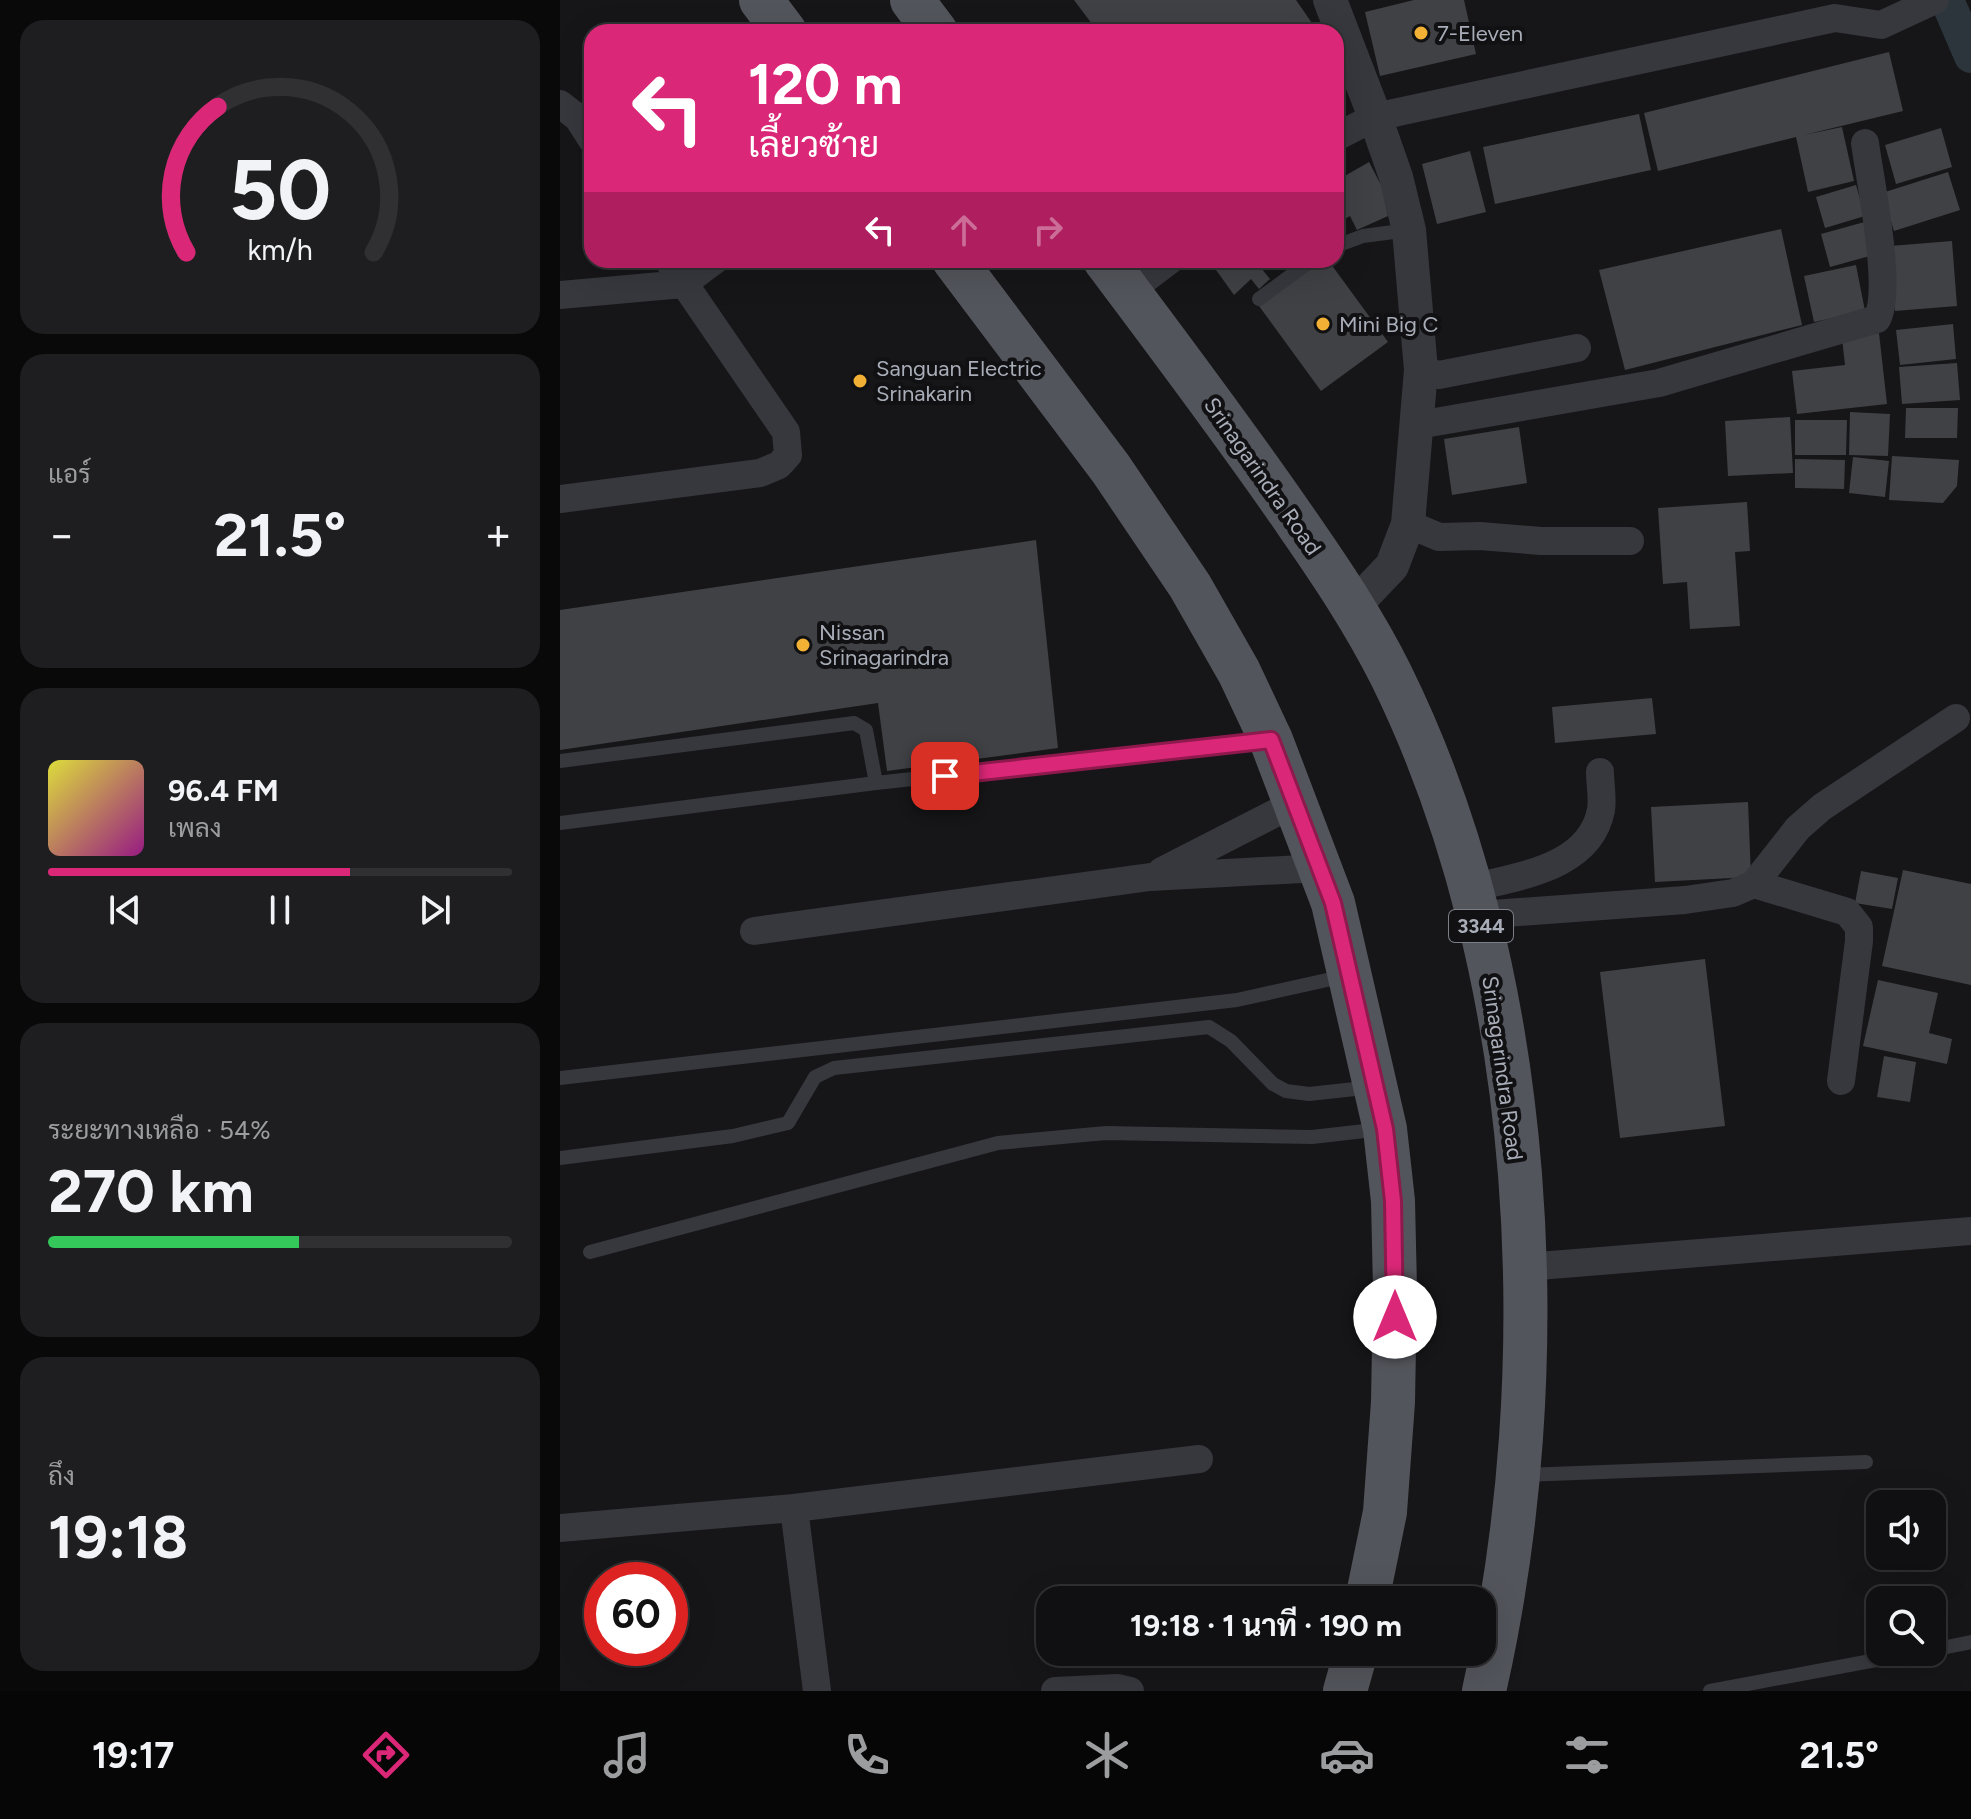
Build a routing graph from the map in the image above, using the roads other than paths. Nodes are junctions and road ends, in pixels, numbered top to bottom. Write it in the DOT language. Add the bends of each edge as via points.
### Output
graph roads {
  1 [pos="761,0"];
  2 [pos="912,0"];
  3 [pos="1330,0"];
  4 [pos="1935,0"];
  5 [pos="1842,9"];
  6 [pos="779,24"];
  7 [pos="930,24"];
  8 [pos="1339,24"];
  9 [pos="1344,36"];
  10 [pos="560,104"];
  11 [pos="1375,117"];
  12 [pos="584,127"];
  13 [pos="1344,133"];
  14 [pos="1865,143"];
  15 [pos="1409,230"];
  16 [pos="1344,243"];
  17 [pos="673,268"];
  18 [pos="704,268"];
  19 [pos="960,268"];
  20 [pos="1144,268"];
  21 [pos="1301,268"];
  22 [pos="1117,276"];
  23 [pos="683,284"];
  24 [pos="560,295"];
  25 [pos="1259,299"];
  26 [pos="1577,348"];
  27 [pos="1421,370"];
  28 [pos="1418,425"];
  29 [pos="560,499"];
  30 [pos="1408,524"];
  31 [pos="1630,541"];
  32 [pos="1354,606"];
  33 [pos="1956,718"];
  34 [pos="1271,740"];
  35 [pos="560,761"];
  36 [pos="1600,772"];
  37 [pos="876,783"];
  38 [pos="1295,803"];
  39 [pos="560,823"];
  40 [pos="1320,868"];
  41 [pos="1150,877"];
  42 [pos="1754,884"];
  43 [pos="1476,901"];
  44 [pos="754,931"];
  45 [pos="1349,975"];
  46 [pos="560,1078"];
  47 [pos="1841,1081"];
  48 [pos="1376,1087"];
  49 [pos="1385,1129"];
  50 [pos="560,1158"];
  51 [pos="1971,1231"];
  52 [pos="590,1252"];
  53 [pos="1526,1267"];
  54 [pos="1199,1459"];
  55 [pos="1866,1462"];
  56 [pos="1519,1475"];
  57 [pos="794,1508"];
  58 [pos="560,1528"];
  59 [pos="1370,1586"];
  60 [pos="1971,1642"];
  61 [pos="1946,1647"];
  62 [pos="1866,1662"];
  63 [pos="1352,1666"];
  64 [pos="817,1691"];
  65 [pos="1055,1691"];
  66 [pos="1130,1691"];
  67 [pos="1345,1691"];
  68 [pos="1484,1691"];
  69 [pos="1710,1691"];
  1 -- 6 [label="main road"];
  2 -- 7 [label="main road"];
  3 -- 8 [label="street"];
  4 -- 5 [label="street" via="1881,25"];
  5 -- 11 [label="street"];
  9 -- 11 [label="street"];
  10 -- 12 [label="street"];
  11 -- 13 [label="street"];
  11 -- 15 [label="street"];
  14 -- 28 [label="street" via="1884,285 1877,319 1659,383"];
  15 -- 16 [label="lane"];
  15 -- 27 [label="street"];
  17 -- 23 [label="street"];
  18 -- 23 [label="street"];
  19 -- 34 [label="main road" via="1111,469 1190,586"];
  20 -- 22 [label="street"];
  21 -- 25 [label="lane"];
  22 -- 32 [label="main road, Srinagarindra Road / 3344"];
  23 -- 24 [label="street"];
  23 -- 29 [label="street" via="786,432 788,455 760,473"];
  26 -- 27 [label="street" via="1439,375"];
  27 -- 28 [label="street"];
  28 -- 30 [label="street"];
  30 -- 31 [label="street" via="1439,537"];
  30 -- 32 [label="street" via="1392,566"];
  32 -- 43 [label="main road, Srinagarindra Road / 3344" via="1392,676 1434,775"];
  33 -- 42 [label="street" via="1822,807 1798,828"];
  34 -- 37 [label="lane"];
  34 -- 38 [label="main road"];
  35 -- 37 [label="lane" via="854,723 866,730"];
  36 -- 43 [label="street" via="1601,810 1580,847 1555,866"];
  37 -- 39 [label="lane"];
  38 -- 40 [label="main road"];
  38 -- 41 [label="street"];
  40 -- 41 [label="street"];
  40 -- 45 [label="main road"];
  41 -- 44 [label="street"];
  42 -- 43 [label="street" via="1733,893 1685,900"];
  42 -- 47 [label="street" via="1847,912 1859,927"];
  43 -- 53 [label="main road, Srinagarindra Road / 3344" via="1503,1034"];
  45 -- 46 [label="lane" via="1237,1000"];
  45 -- 48 [label="main road"];
  48 -- 49 [label="main road"];
  48 -- 50 [label="lane" via="1309,1094 1286,1091 1209,1027 834,1068 815,1077 788,1123 733,1136"];
  49 -- 52 [label="lane" via="1312,1137 1106,1133 998,1143"];
  49 -- 59 [label="main road" via="1393,1201 1393,1402 1385,1512"];
  51 -- 53 [label="street"];
  53 -- 56 [label="main road, Srinagarindra Road / 3344"];
  54 -- 57 [label="street"];
  55 -- 56 [label="lane"];
  56 -- 68 [label="main road, Srinagarindra Road / 3344" via="1501,1618"];
  57 -- 58 [label="street"];
  57 -- 64 [label="street"];
  60 -- 61 [label="lane"];
  62 -- 69 [label="lane"];
  63 -- 67 [label="main road"];
  65 -- 66 [label="street"];
}
